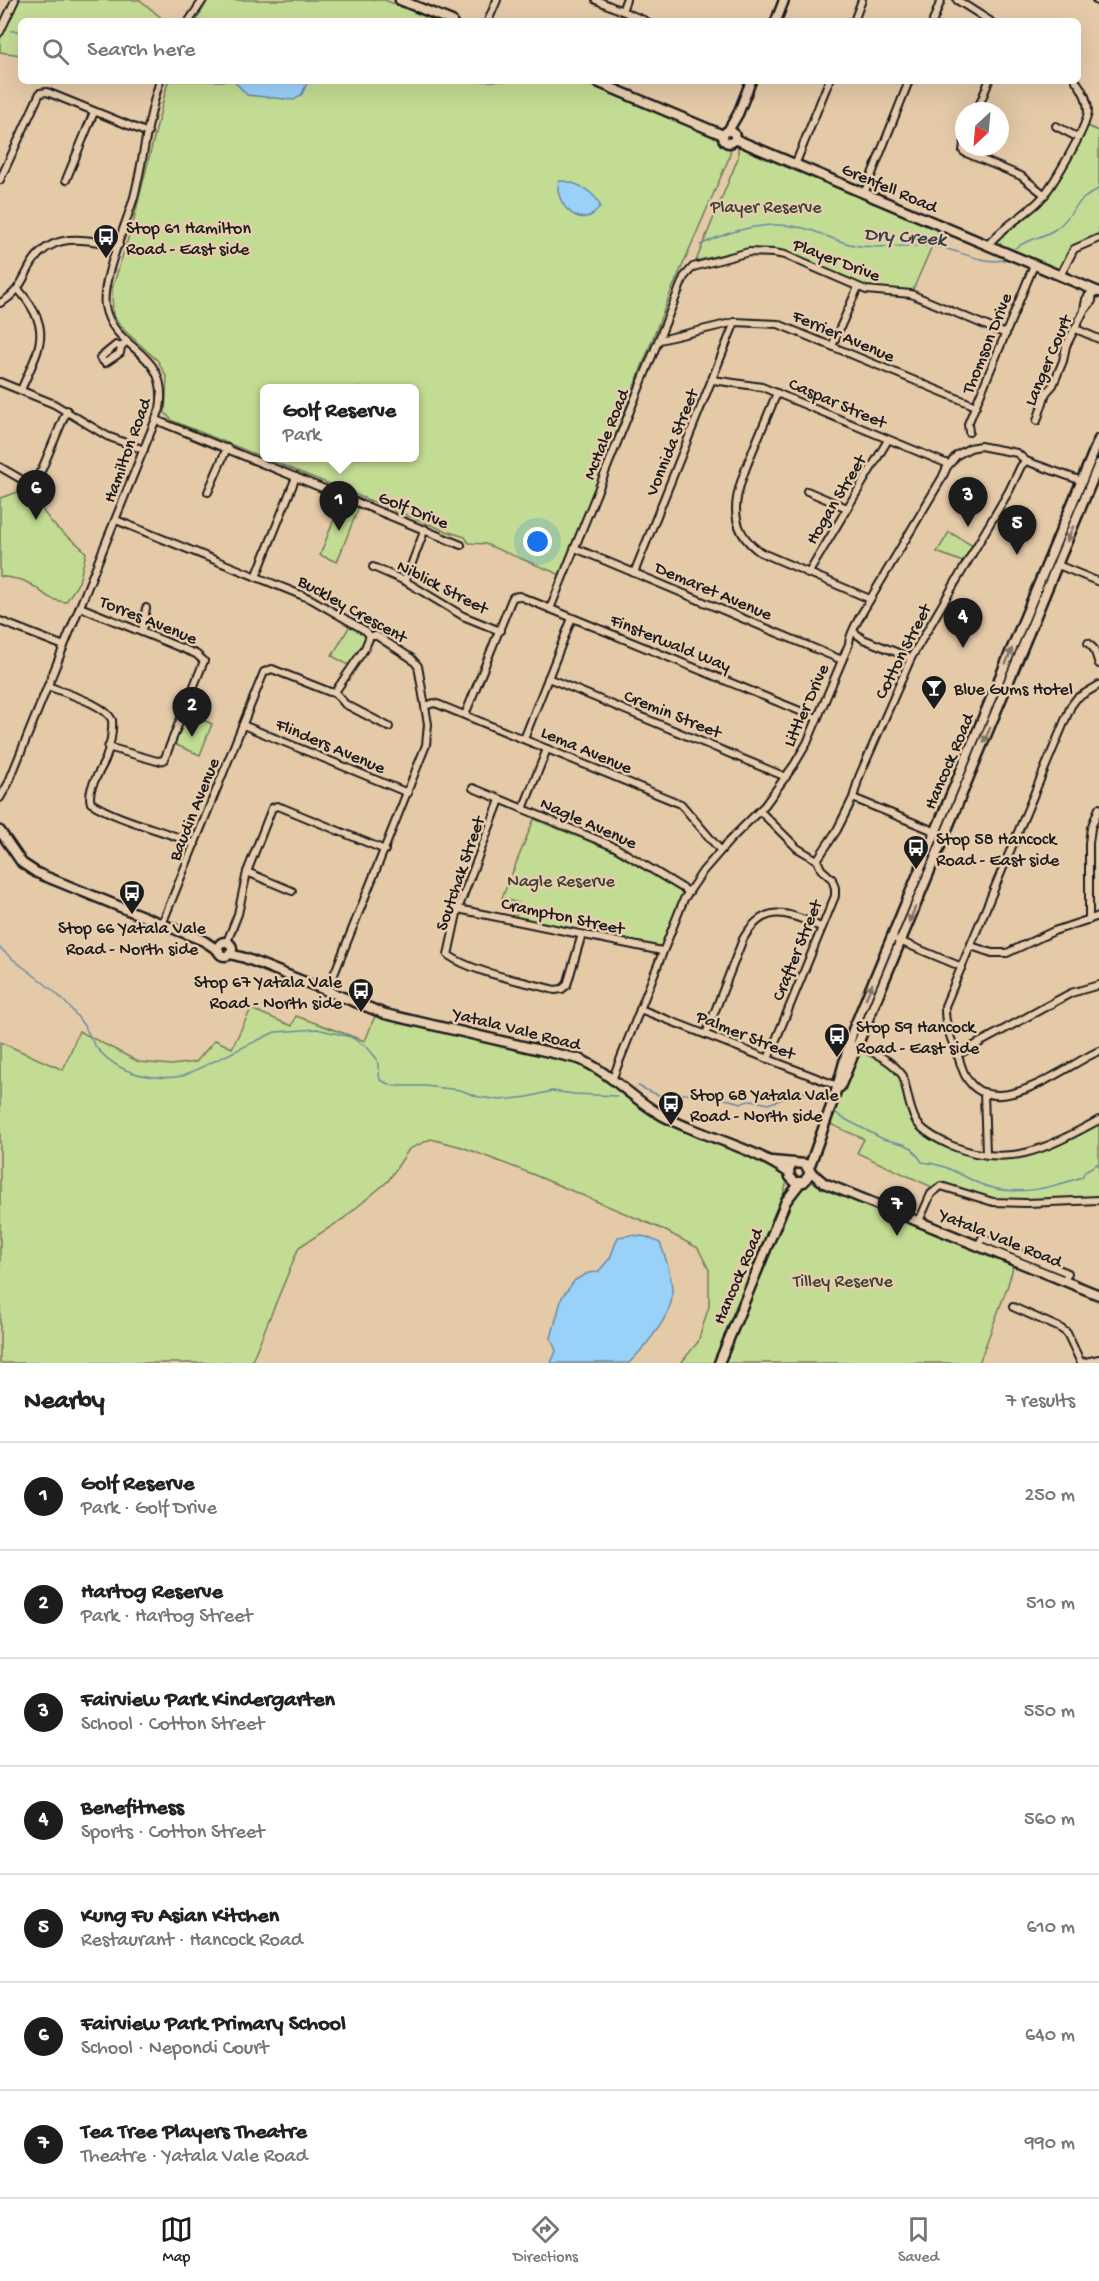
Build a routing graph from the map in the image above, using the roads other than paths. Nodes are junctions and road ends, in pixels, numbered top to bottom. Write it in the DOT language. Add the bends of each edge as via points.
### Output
graph roads {
  1 [pos="5,0"];
  2 [pos="203,0"];
  3 [pos="400,0"];
  4 [pos="497,0"];
  5 [pos="596,0"];
  6 [pos="626,0"];
  7 [pos="784,0"];
  8 [pos="862,0"];
  9 [pos="941,0"];
  10 [pos="957,0"];
  11 [pos="14,2"];
  12 [pos="622,11"];
  13 [pos="191,18"];
  14 [pos="445,18"];
  15 [pos="490,18"];
  16 [pos="639,18"];
  17 [pos="777,18"];
  18 [pos="855,18"];
  19 [pos="934,18"];
  20 [pos="985,18"];
  21 [pos="0,32"];
  22 [pos="159,84"];
  23 [pos="603,84"];
  24 [pos="750,84"];
  25 [pos="828,84"];
  26 [pos="908,84"];
  27 [pos="988,84"];
  28 [pos="1078,84"];
  29 [pos="981,102"];
  30 [pos="94,112"];
  31 [pos="1056,126"];
  32 [pos="148,133"];
  33 [pos="730,134"];
  34 [pos="1077,137"];
  35 [pos="973,156"];
  36 [pos="795,165"];
  37 [pos="0,180"];
  38 [pos="66,180"];
  39 [pos="864,194"];
  40 [pos="1045,195"];
  41 [pos="1099,238"];
  42 [pos="119,245"];
  43 [pos="988,245"];
  44 [pos="1034,265"];
  45 [pos="688,271"];
  46 [pos="1060,276"];
  47 [pos="858,287"];
  48 [pos="18,289"];
  49 [pos="1096,291"];
  50 [pos="0,303"];
  51 [pos="735,322"];
  52 [pos="1076,329"];
  53 [pos="1006,334"];
  54 [pos="1099,339"];
  55 [pos="660,340"];
  56 [pos="127,341"];
  57 [pos="832,346"];
  58 [pos="121,347"];
  59 [pos="713,380"];
  60 [pos="0,382"];
  61 [pos="21,390"];
  62 [pos="777,393"];
  63 [pos="976,406"];
  64 [pos="67,410"];
  65 [pos="156,420"];
  66 [pos="1037,421"];
  67 [pos="969,432"];
  68 [pos="1099,439"];
  69 [pos="888,440"];
  70 [pos="226,448"];
  71 [pos="144,450"];
  72 [pos="1026,461"];
  73 [pos="948,464"];
  74 [pos="1099,465"];
  75 [pos="0,466"];
  76 [pos="296,477"];
  77 [pos="1082,481"];
  78 [pos="807,491"];
  79 [pos="208,492"];
  80 [pos="1085,497"];
  81 [pos="847,508"];
  82 [pos="116,520"];
  83 [pos="425,529"];
  84 [pos="461,545"];
  85 [pos="575,548"];
  86 [pos="1053,550"];
  87 [pos="1058,565"];
  88 [pos="373,567"];
  89 [pos="634,573"];
  90 [pos="808,574"];
  91 [pos="256,576"];
  92 [pos="1042,577"];
  93 [pos="405,581"];
  94 [pos="1099,582"];
  95 [pos="870,599"];
  96 [pos="80,607"];
  97 [pos="146,608"];
  98 [pos="550,609"];
  99 [pos="572,618"];
  100 [pos="0,621"];
  101 [pos="500,631"];
  102 [pos="142,632"];
  103 [pos="854,632"];
  104 [pos="370,636"];
  105 [pos="1088,643"];
  106 [pos="64,646"];
  107 [pos="911,658"];
  108 [pos="842,660"];
  109 [pos="1099,664"];
  110 [pos="548,678"];
  111 [pos="1099,685"];
  112 [pos="48,686"];
  113 [pos="335,692"];
  114 [pos="425,706"];
  115 [pos="465,714"];
  116 [pos="817,718"];
  117 [pos="243,725"];
  118 [pos="389,727"];
  119 [pos="524,739"];
  120 [pos="108,747"];
  121 [pos="547,749"];
  122 [pos="786,777"];
  123 [pos="473,788"];
  124 [pos="408,793"];
  125 [pos="0,798"];
  126 [pos="853,798"];
  127 [pos="500,801"];
  128 [pos="1099,808"];
  129 [pos="523,809"];
  130 [pos="759,810"];
  131 [pos="0,831"];
  132 [pos="936,832"];
  133 [pos="945,836"];
  134 [pos="0,839"];
  135 [pos="195,844"];
  136 [pos="10,848"];
  137 [pos="385,850"];
  138 [pos="720,850"];
  139 [pos="817,860"];
  140 [pos="247,872"];
  141 [pos="292,891"];
  142 [pos="688,892"];
  143 [pos="458,909"];
  144 [pos="1099,916"];
  145 [pos="1089,920"];
  146 [pos="162,924"];
  147 [pos="821,927"];
  148 [pos="582,934"];
  149 [pos="891,938"];
  150 [pos="901,942"];
  151 [pos="971,946"];
  152 [pos="226,948"];
  153 [pos="662,951"];
  154 [pos="962,967"];
  155 [pos="1099,985"];
  156 [pos="327,992"];
  157 [pos="640,1009"];
  158 [pos="706,1034"];
  159 [pos="854,1044"];
  160 [pos="1099,1051"];
  161 [pos="957,1055"];
  162 [pos="768,1059"];
  163 [pos="612,1080"];
  164 [pos="838,1086"];
  165 [pos="984,1092"];
  166 [pos="1099,1120"];
  167 [pos="821,1132"];
  168 [pos="986,1154"];
  169 [pos="768,1161"];
  170 [pos="797,1163"];
  171 [pos="809,1169"];
  172 [pos="790,1176"];
  173 [pos="802,1182"];
  174 [pos="824,1183"];
  175 [pos="1099,1200"];
  176 [pos="786,1201"];
  177 [pos="919,1221"];
  178 [pos="1098,1293"];
  179 [pos="1013,1307"];
  180 [pos="1099,1359"];
  181 [pos="719,1363"];
  182 [pos="1081,1363"];
  1 -- 11 [label="street"];
  2 -- 13 [label="street"];
  3 -- 14 [label="main road"];
  4 -- 15 [label="street"];
  5 -- 12 [label="street"];
  6 -- 12 [label="street"];
  7 -- 17 [label="main road"];
  8 -- 18 [label="street"];
  9 -- 19 [label="street"];
  10 -- 20 [label="street"];
  11 -- 21 [label="street"];
  12 -- 16 [label="street"];
  22 -- 32 [label="street, Hamilton Road"];
  23 -- 33 [label="main road, Grenfell Road"];
  24 -- 33 [label="main road"];
  25 -- 36 [label="street"];
  26 -- 39 [label="street"];
  27 -- 29 [label="street"];
  28 -- 34 [label="street" via="1088,109"];
  30 -- 32 [label="street"];
  30 -- 37 [label="street" via="47,92 40,93"];
  30 -- 38 [label="street"];
  31 -- 34 [label="street"];
  32 -- 42 [label="street, Hamilton Road"];
  33 -- 36 [label="main road, Grenfell Road"];
  34 -- 40 [label="street"];
  35 -- 40 [label="street" via="1021,176"];
  36 -- 39 [label="main road, Grenfell Road"];
  39 -- 43 [label="main road, Grenfell Road"];
  40 -- 43 [label="street"];
  41 -- 46 [label="street" via="1074,249"];
  42 -- 48 [label="street" via="77,239 50,245 33,260"];
  42 -- 56 [label="street, Hamilton Road" via="106,283 105,303 113,327"];
  43 -- 44 [label="main road, Grenfell Road"];
  44 -- 46 [label="main road, Grenfell Road"];
  44 -- 53 [label="street, Thomson Drive"];
  45 -- 47 [label="street, Player Drive" via="748,252 774,253"];
  45 -- 55 [label="street, McHale Road"];
  46 -- 49 [label="main road, Grenfell Road"];
  47 -- 53 [label="street, Player Drive" via="911,294"];
  47 -- 57 [label="street"];
  48 -- 50 [label="street"];
  48 -- 61 [label="street" via="35,312 42,337"];
  49 -- 52 [label="street, Langer Court"];
  51 -- 55 [label="street, Ferrier Avenue"];
  51 -- 57 [label="street, Ferrier Avenue" via="778,324"];
  51 -- 59 [label="street, Vonnida Street"];
  52 -- 54 [label="street"];
  52 -- 66 [label="street, Langer Court"];
  53 -- 63 [label="street, Thomson Drive"];
  55 -- 85 [label="street, McHale Road"];
  56 -- 58 [label="street"];
  56 -- 65 [label="street, Hamilton Road" via="148,359 158,377 161,397"];
  57 -- 63 [label="street, Ferrier Avenue"];
  59 -- 62 [label="street, Caspar Street" via="756,385"];
  59 -- 89 [label="street, Vonnida Street"];
  60 -- 61 [label="street"];
  61 -- 64 [label="street"];
  62 -- 69 [label="street, Caspar Street"];
  62 -- 90 [label="street" via="737,490 735,513 743,535 754,548"];
  63 -- 67 [label="street, Thomson Drive" via="968,424"];
  64 -- 71 [label="street" via="107,436"];
  64 -- 75 [label="street" via="34,481 26,482"];
  65 -- 70 [label="street, Golf Drive"];
  65 -- 71 [label="street, Hamilton Road"];
  68 -- 77 [label="main road, Hancock Road"];
  69 -- 73 [label="street, Caspar Street"];
  69 -- 81 [label="street, Hogan Street"];
  70 -- 76 [label="street, Golf Drive"];
  70 -- 79 [label="street"];
  71 -- 82 [label="street, Hamilton Road"];
  72 -- 73 [label="street, Littler Drive" via="1017,453 980,446 962,451"];
  72 -- 77 [label="street, Littler Drive"];
  72 -- 107 [label="street, Cotton Street"];
  73 -- 95 [label="street, Littler Drive"];
  74 -- 77 [label="main road"];
  74 -- 80 [label="main road, Hancock Road"];
  76 -- 83 [label="street, Golf Drive"];
  76 -- 91 [label="street"];
  77 -- 80 [label="main road"];
  77 -- 86 [label="main road, Hancock Road"];
  78 -- 81 [label="street"];
  80 -- 87 [label="main road, Hancock Road, one-way"];
  81 -- 90 [label="street, Hogan Street"];
  82 -- 91 [label="street, Buckley Crescent"];
  82 -- 96 [label="street, Hamilton Road"];
  83 -- 84 [label="street, Golf Drive"];
  83 -- 93 [label="street"];
  85 -- 89 [label="street, Demaret Avenue"];
  85 -- 98 [label="street, McHale Road"];
  86 -- 87 [label="main road"];
  86 -- 92 [label="main road, Hancock Road"];
  87 -- 92 [label="main road"];
  87 -- 94 [label="street"];
  87 -- 133 [label="main road, Hancock Road, one-way"];
  88 -- 93 [label="street, Niblick Street"];
  89 -- 108 [label="street, Demaret Avenue"];
  90 -- 95 [label="street"];
  91 -- 104 [label="street, Buckley Crescent" via="311,599"];
  132 -- 92 [label="main road, Hancock Road, one-way"];
  93 -- 101 [label="street, Niblick Street" via="463,616"];
  95 -- 103 [label="street, Littler Drive"];
  96 -- 102 [label="street, Torres Avenue"];
  96 -- 106 [label="street, Hamilton Road"];
  97 -- 102 [label="street"];
  98 -- 99 [label="street, Finsterwald Way"];
  98 -- 101 [label="street, Finsterwald Way" via="513,597"];
  99 -- 110 [label="street"];
  99 -- 116 [label="street, Finsterwald Way"];
  100 -- 106 [label="street"];
  101 -- 115 [label="street"];
  102 -- 120 [label="street, Torres Avenue" via="204,661 164,760"];
  103 -- 107 [label="street"];
  103 -- 108 [label="street, Littler Drive"];
  104 -- 113 [label="street"];
  104 -- 114 [label="street, Buckley Crescent" via="377,636 415,662"];
  105 -- 109 [label="street"];
  106 -- 112 [label="street, Hamilton Road"];
  107 -- 126 [label="street, Cotton Street"];
  108 -- 116 [label="street, Littler Drive"];
  110 -- 119 [label="street"];
  110 -- 122 [label="street, Cremin Street"];
  111 -- 151 [label="street" via="1071,706"];
  112 -- 120 [label="street" via="111,716"];
  112 -- 125 [label="street, Hamilton Road"];
  113 -- 117 [label="street, Baudin Avenue" via="269,669 262,676"];
  113 -- 118 [label="street" via="345,704"];
  114 -- 115 [label="street, Lema Avenue" via="434,703"];
  114 -- 124 [label="street, Buckley Crescent" via="428,738"];
  115 -- 119 [label="street, Lema Avenue"];
  116 -- 122 [label="street, Littler Drive"];
  117 -- 124 [label="street, Flinders Avenue"];
  117 -- 135 [label="street, Baudin Avenue"];
  119 -- 121 [label="street, Lema Avenue"];
  120 -- 135 [label="street" via="89,795 90,803"];
  121 -- 129 [label="street"];
  121 -- 138 [label="street, Lema Avenue" via="681,804"];
  122 -- 130 [label="street, Littler Drive"];
  123 -- 127 [label="street, Nagle Avenue"];
  124 -- 137 [label="street, Buckley Crescent"];
  126 -- 132 [label="street"];
  126 -- 139 [label="street, Cotton Street"];
  127 -- 129 [label="street, Nagle Avenue"];
  127 -- 143 [label="street, Soutchak Street"];
  128 -- 145 [label="street" via="1089,843"];
  129 -- 142 [label="street, Nagle Avenue" via="615,847"];
  130 -- 138 [label="street, Littler Drive"];
  130 -- 139 [label="street, Crafter Street" via="797,848"];
  131 -- 136 [label="main road, Yatala Vale Road"];
  132 -- 133 [label="street"];
  132 -- 149 [label="main road, Hancock Road"];
  133 -- 150 [label="main road, Hancock Road, one-way"];
  134 -- 136 [label="main road, Yatala Vale Road"];
  135 -- 146 [label="street, Baudin Avenue"];
  136 -- 146 [label="main road, Yatala Vale Road" via="37,873"];
  137 -- 140 [label="street" via="277,806 269,813"];
  137 -- 156 [label="street, Buckley Crescent"];
  138 -- 142 [label="street, Littler Drive"];
  139 -- 147 [label="street, Crafter Street" via="835,888"];
  140 -- 141 [label="street"];
  140 -- 152 [label="street"];
  142 -- 153 [label="street, Littler Drive"];
  143 -- 148 [label="street, Crampton Street"];
  143 -- 148 [label="street, Soutchak Street" via="448,955 555,990 567,985"];
  144 -- 145 [label="street"];
  145 -- 151 [label="street" via="1007,953"];
  146 -- 152 [label="main road, Yatala Vale Road"];
  147 -- 158 [label="street" via="794,915 774,912 751,926"];
  147 -- 162 [label="street, Crafter Street"];
  148 -- 153 [label="street, Crampton Street"];
  149 -- 150 [label="street"];
  159 -- 149 [label="main road, Hancock Road, one-way"];
  150 -- 154 [label="street"];
  150 -- 159 [label="main road, Hancock Road"];
  151 -- 154 [label="street"];
  152 -- 156 [label="main road, Yatala Vale Road"];
  153 -- 157 [label="street, Littler Drive"];
  154 -- 161 [label="street" via="945,1006 945,1021"];
  155 -- 161 [label="street" via="1071,993"];
  156 -- 163 [label="main road, Yatala Vale Road" via="385,1014 579,1059"];
  157 -- 158 [label="street, Palmer Street"];
  157 -- 163 [label="street, Littler Drive"];
  158 -- 162 [label="street, Palmer Street"];
  159 -- 164 [label="main road, Hancock Road"];
  159 -- 168 [label="street" via="891,1062 899,1071 914,1117 923,1128 956,1147"];
  160 -- 165 [label="street" via="1034,1087 1013,1094"];
  161 -- 165 [label="street" via="965,1077"];
  162 -- 164 [label="street, Palmer Street"];
  163 -- 169 [label="main road, Yatala Vale Road" via="664,1116"];
  164 -- 167 [label="main road, Hancock Road"];
  165 -- 168 [label="street"];
  166 -- 168 [label="street" via="1036,1151"];
  167 -- 170 [label="main road, Hancock Road" via="808,1154"];
  167 -- 171 [label="main road, Hancock Road"];
  169 -- 170 [label="main road, Yatala Vale Road"];
  169 -- 172 [label="main road, Yatala Vale Road"];
  170 -- 171 [label="main road, Yatala Vale Road"];
  170 -- 172 [label="main road, Hancock Road"];
  171 -- 173 [label="main road, Hancock Road" via="808,1178"];
  171 -- 174 [label="main road, Yatala Vale Road"];
  172 -- 173 [label="main road, Yatala Vale Road"];
  172 -- 176 [label="main road, Hancock Road"];
  173 -- 174 [label="main road, Yatala Vale Road"];
  173 -- 176 [label="main road, Hancock Road"];
  174 -- 177 [label="main road, Yatala Vale Road"];
  175 -- 177 [label="street" via="993,1203 941,1186 931,1194"];
  176 -- 181 [label="main road, Hancock Road"];
  177 -- 178 [label="main road, Yatala Vale Road"];
  179 -- 182 [label="street" via="1067,1333"];
  180 -- 182 [label="street"];
}
